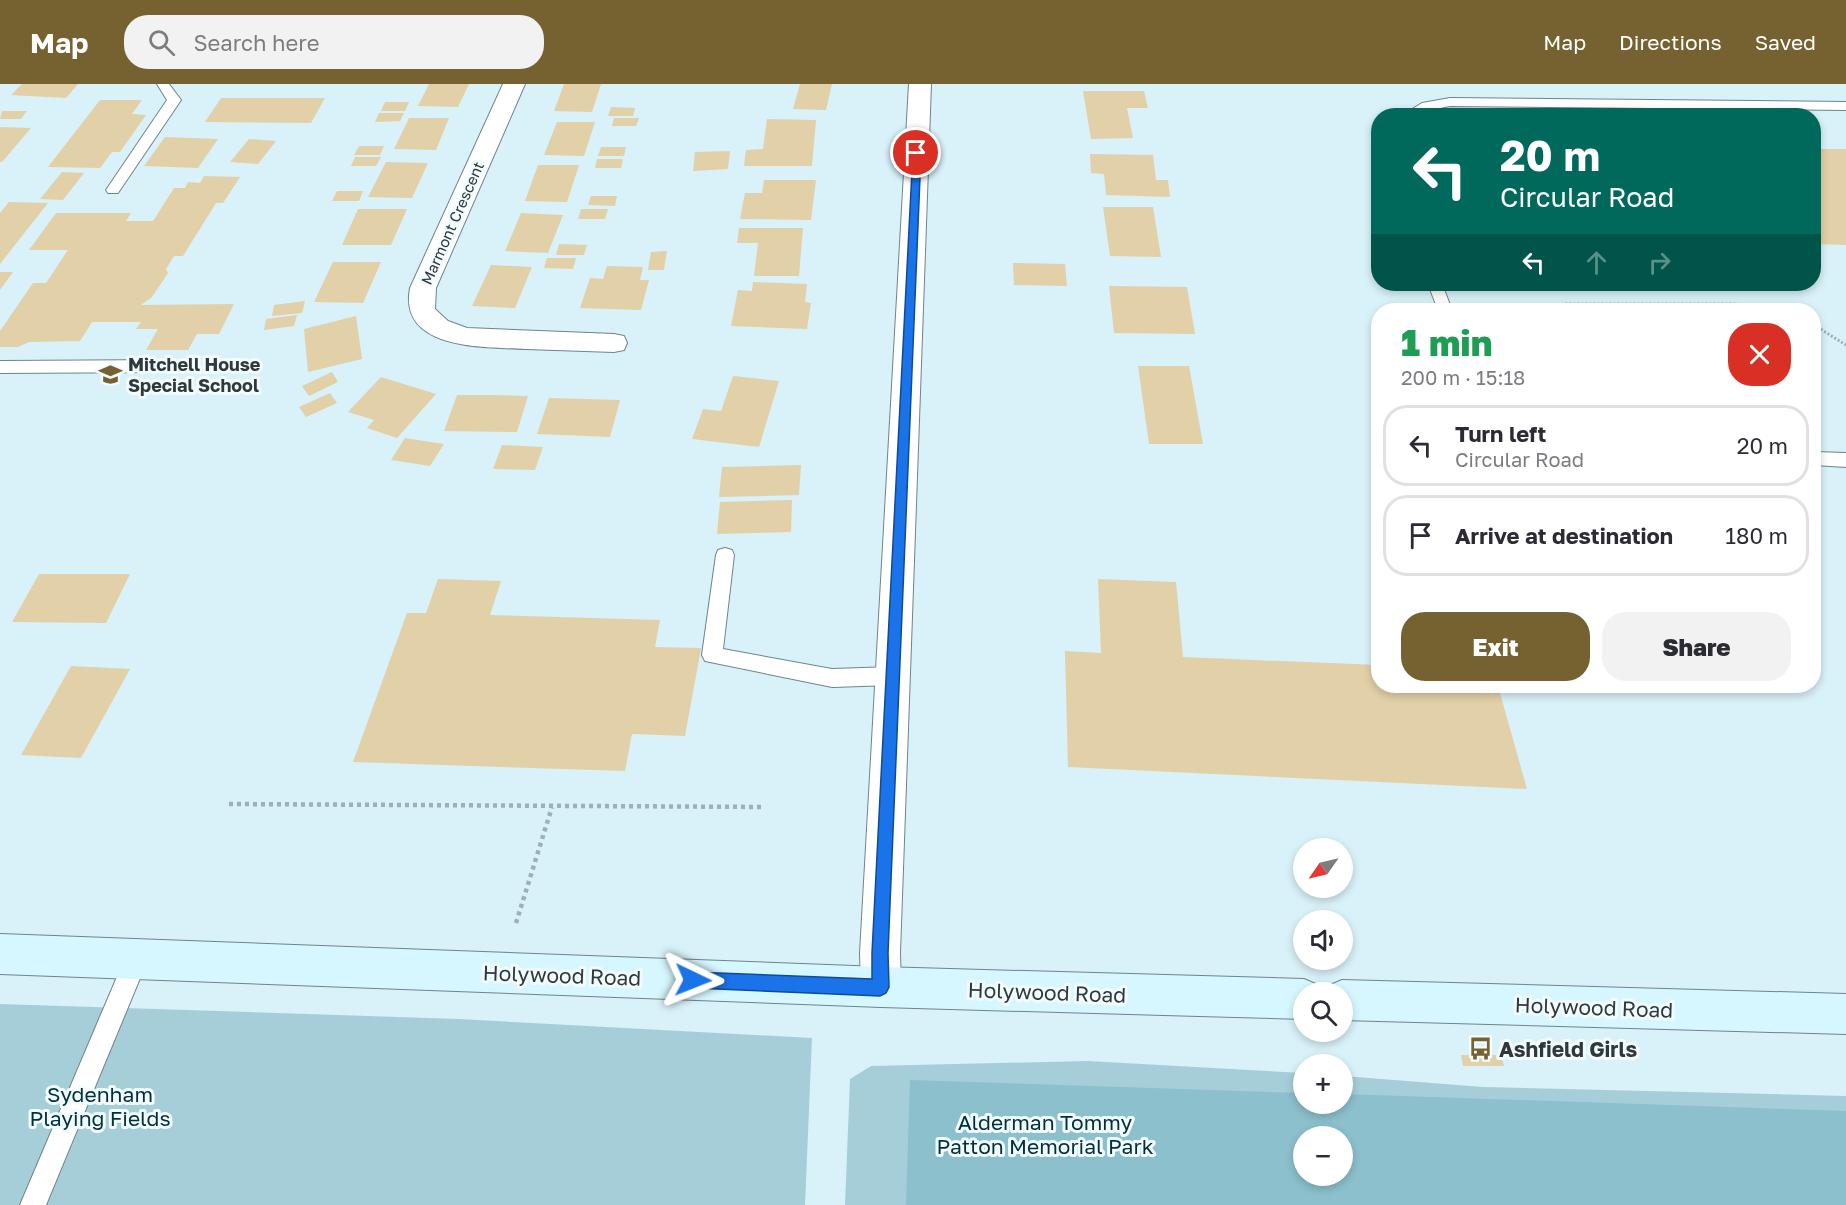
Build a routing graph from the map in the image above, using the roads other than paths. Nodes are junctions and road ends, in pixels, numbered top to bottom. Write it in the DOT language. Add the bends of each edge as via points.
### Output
graph roads {
  1 [pos="163,84"];
  2 [pos="514,84"];
  3 [pos="920,84"];
  4 [pos="1846,106"];
  5 [pos="1423,108"];
  6 [pos="114,190"];
  7 [pos="614,343"];
  8 [pos="171,366"];
  9 [pos="0,367"];
  10 [pos="1821,459"];
  11 [pos="1846,460"];
  12 [pos="725,555"];
  13 [pos="893,676"];
  14 [pos="0,954"];
  15 [pos="136,959"];
  16 [pos="880,987"];
  17 [pos="1293,999"];
  18 [pos="1353,1000"];
  19 [pos="1846,1014"];
  20 [pos="33,1205"];
  1 -- 6 [label="lane" via="174,100"];
  2 -- 7 [label="street, Marmont Crescent" via="423,288 421,309 436,326 466,337"];
  3 -- 13 [label="street"];
  4 -- 5 [label="lane" via="1450,102"];
  8 -- 9 [label="lane"];
  10 -- 11 [label="lane"];
  12 -- 13 [label="lane" via="712,655 832,678"];
  13 -- 16 [label="street"];
  14 -- 15 [label="main road, Holywood Road"];
  15 -- 16 [label="main road, Holywood Road"];
  15 -- 20 [label="lane"];
  16 -- 17 [label="main road, Holywood Road"];
  18 -- 19 [label="main road, Holywood Road"];
}
